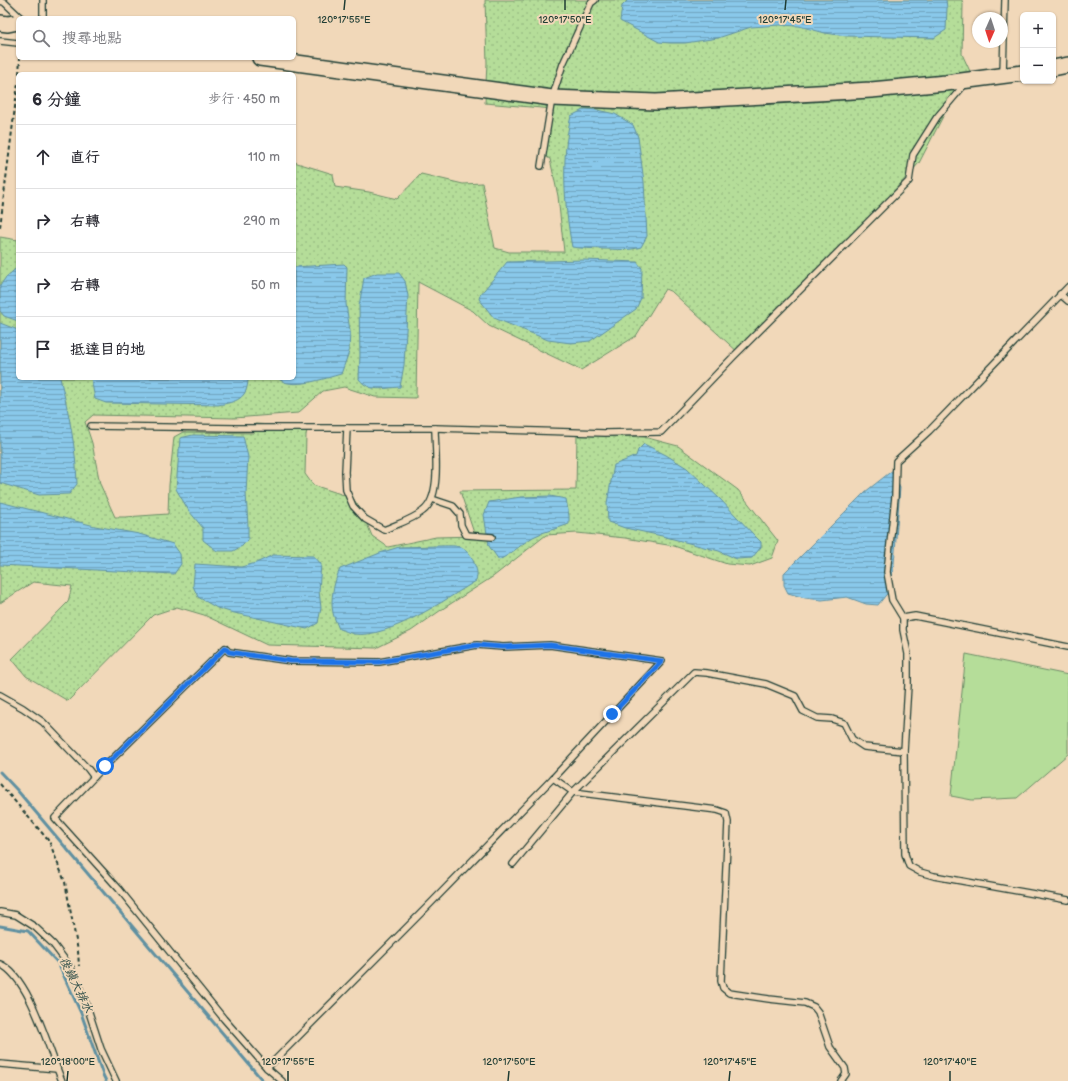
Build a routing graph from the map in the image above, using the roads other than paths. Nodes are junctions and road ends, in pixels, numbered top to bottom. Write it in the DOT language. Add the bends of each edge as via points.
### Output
graph roads {
  1 [pos="43,0"];
  2 [pos="595,0"];
  3 [pos="1005,0"];
  4 [pos="0,1"];
  5 [pos="43,16"];
  6 [pos="12,22"];
  7 [pos="0,41"];
  8 [pos="16,44"];
  9 [pos="275,60"];
  10 [pos="1068,65"];
  11 [pos="1056,67"];
  12 [pos="1020,73"];
  13 [pos="1003,76"];
  14 [pos="968,80"];
  15 [pos="552,98"];
  16 [pos="541,166"];
  17 [pos="1068,287"];
  18 [pos="1060,294"];
  19 [pos="1068,301"];
  20 [pos="91,426"];
  21 [pos="347,428"];
  22 [pos="435,428"];
  23 [pos="432,499"];
  24 [pos="492,537"];
  25 [pos="903,618"];
  26 [pos="1068,648"];
  27 [pos="0,695"];
  28 [pos="904,751"];
  29 [pos="94,777"];
  30 [pos="553,778"];
  31 [pos="573,792"];
  32 [pos="513,864"];
  33 [pos="1068,900"];
  34 [pos="0,912"];
  35 [pos="0,964"];
  36 [pos="0,1064"];
  37 [pos="266,1068"];
  38 [pos="57,1069"];
  39 [pos="62,1081"];
  40 [pos="116,1081"];
  41 [pos="282,1081"];
  42 [pos="841,1081"];
  1 -- 5 [label="lane"];
  2 -- 15 [label="lane" via="591,3 563,64"];
  3 -- 13 [label="lane"];
  4 -- 6 [label="lane" via="4,2"];
  7 -- 8 [label="lane"];
  9 -- 15 [label="street"];
  10 -- 11 [label="street"];
  12 -- 13 [label="street"];
  13 -- 14 [label="street"];
  14 -- 15 [label="street" via="870,90 656,102"];
  14 -- 22 [label="lane" via="921,140 913,155 909,181 661,432 604,433"];
  15 -- 16 [label="lane"];
  17 -- 18 [label="lane"];
  18 -- 19 [label="lane"];
  18 -- 25 [label="lane" via="929,431 896,461 887,572 892,600"];
  20 -- 21 [label="lane"];
  21 -- 22 [label="lane"];
  21 -- 23 [label="lane" via="346,490 353,506 365,519 384,530 424,511"];
  22 -- 23 [label="lane" via="436,488"];
  23 -- 24 [label="lane" via="453,506 460,514 466,535"];
  25 -- 26 [label="lane" via="915,616"];
  25 -- 28 [label="lane" via="908,654"];
  27 -- 29 [label="lane" via="43,722"];
  28 -- 31 [label="lane" via="864,747 852,739 844,723 818,718 803,711 795,696 766,684 694,672"];
  28 -- 33 [label="lane" via="905,854 909,866 934,876"];
  29 -- 30 [label="lane" via="225,648 229,652 291,661 379,662 477,645 550,645 662,661"];
  29 -- 37 [label="lane" via="55,818 118,889"];
  30 -- 31 [label="lane"];
  30 -- 37 [label="lane"];
  31 -- 32 [label="lane"];
  31 -- 42 [label="lane" via="726,813 728,822 721,981 724,988 729,993 805,1003 814,1007 830,1046 845,1068 846,1074"];
  34 -- 40 [label="lane" via="16,915 35,927 53,944 71,968 101,1049"];
  35 -- 38 [label="lane" via="16,977 25,990"];
  36 -- 38 [label="lane"];
  37 -- 41 [label="lane"];
  38 -- 39 [label="lane"];
}
